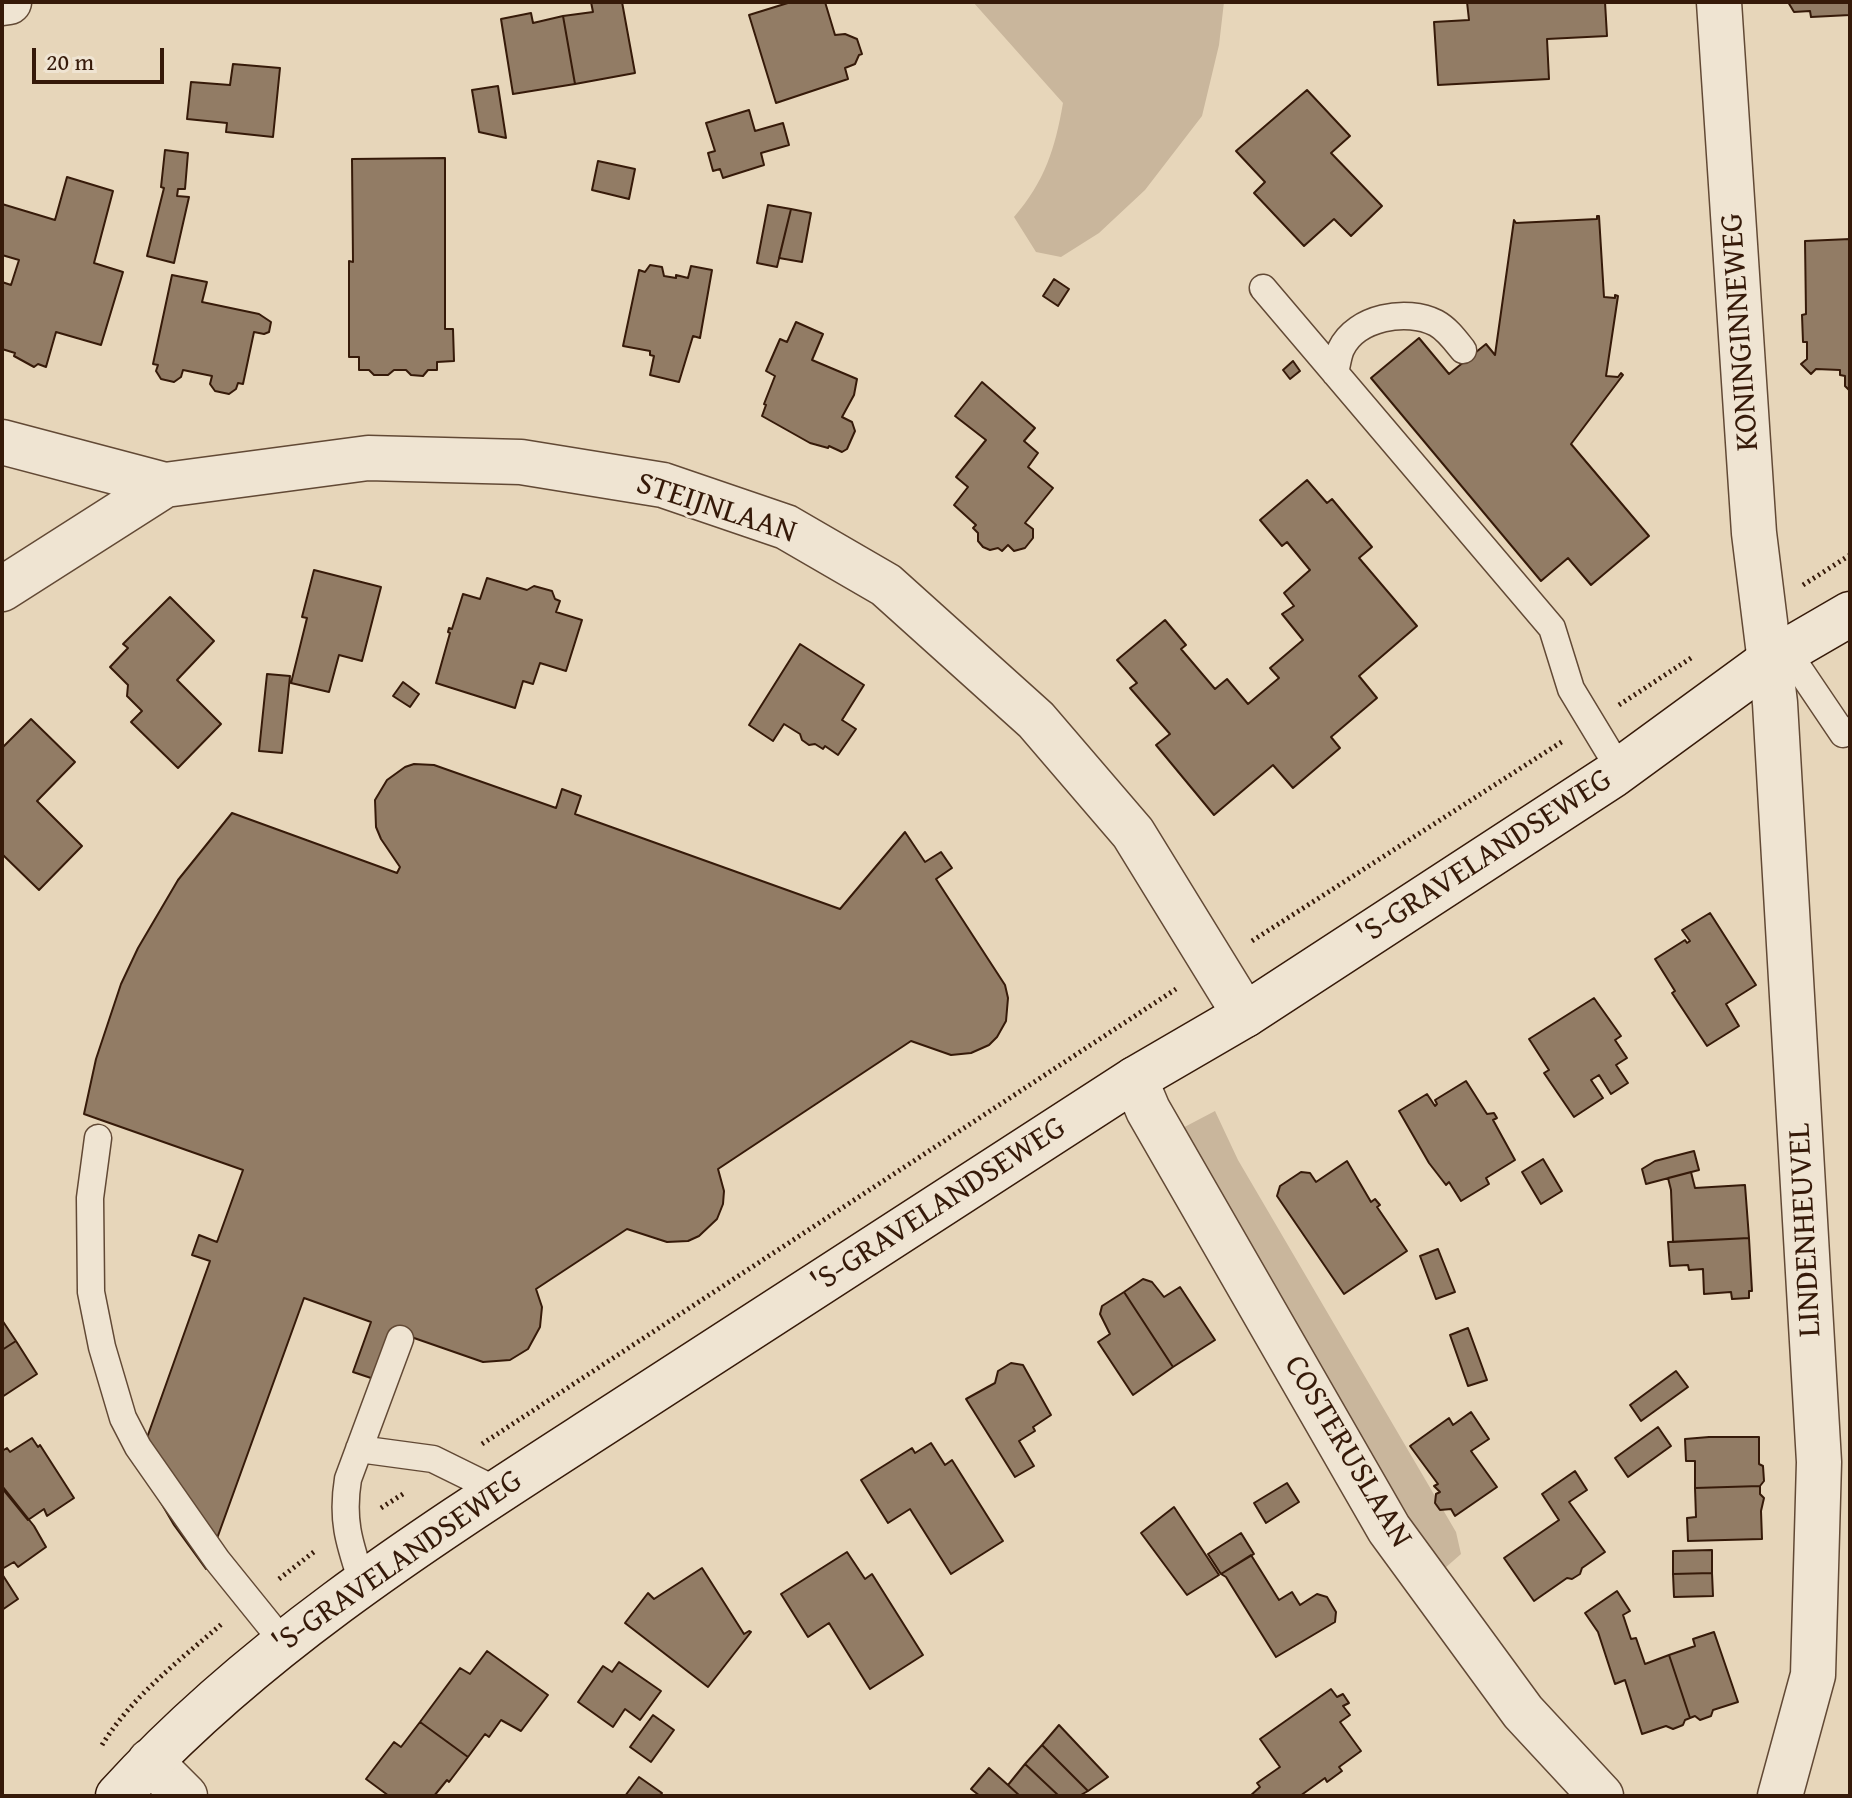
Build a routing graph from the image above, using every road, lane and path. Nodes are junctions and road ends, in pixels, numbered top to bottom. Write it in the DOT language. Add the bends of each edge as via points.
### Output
graph roads {
  1 [pos="9,2"];
  2 [pos="1719,2"];
  3 [pos="2,3"];
  4 [pos="1263,288"];
  5 [pos="1463,350"];
  6 [pos="1335,373"];
  7 [pos="2,442"];
  8 [pos="165,485"];
  9 [pos="2,589"];
  10 [pos="1850,614"];
  11 [pos="1778,656"];
  12 [pos="1850,730"];
  13 [pos="1620,770"];
  14 [pos="1245,1015"];
  15 [pos="1135,1079"];
  16 [pos="98,1138"];
  17 [pos="400,1339"];
  18 [pos="359,1449"];
  19 [pos="498,1491"];
  20 [pos="363,1585"];
  21 [pos="284,1643"];
  22 [pos="150,1761"];
  23 [pos="118,1796"];
  24 [pos="185,1796"];
  25 [pos="1601,1796"];
  26 [pos="1780,1796"];
  1 -- 3 [label="street"];
  2 -- 11 [label="street, KONINGINNEWEG" via="1753,518"];
  4 -- 6 [label="lane"];
  5 -- 6 [label="lane" via="1433,321 1382,319 1349,336"];
  6 -- 13 [label="lane" via="1552,628 1571,689"];
  7 -- 8 [label="street"];
  8 -- 9 [label="street, STEIJNLAAN"];
  8 -- 14 [label="street, STEIJNLAAN" via="368,458 521,462 663,485 786,527 886,585 1036,720 1133,833"];
  10 -- 11 [label="street, 'S-GRAVELANDSEWEG"];
  11 -- 12 [label="lane" via="1843,734"];
  11 -- 13 [label="street, 'S-GRAVELANDSEWEG"];
  11 -- 26 [label="street, LINDENHEUVEL" via="1775,703 1819,1462 1813,1675"];
  13 -- 14 [label="street, 'S-GRAVELANDSEWEG"];
  14 -- 15 [label="street, 'S-GRAVELANDSEWEG"];
  15 -- 19 [label="street, 'S-GRAVELANDSEWEG"];
  15 -- 25 [label="street, COSTERUSLAAN" via="1389,1529 1523,1712"];
  16 -- 21 [label="lane" via="90,1198 91,1292 123,1418 217,1560"];
  17 -- 18 [label="lane"];
  18 -- 19 [label="lane" via="433,1459"];
  18 -- 20 [label="lane" via="348,1479 345,1531"];
  19 -- 20 [label="street, 'S-GRAVELANDSEWEG"];
  20 -- 21 [label="street, 'S-GRAVELANDSEWEG"];
  21 -- 22 [label="street, 'S-GRAVELANDSEWEG"];
  22 -- 23 [label="street, 'S-GRAVELANDSEWEG"];
  22 -- 24 [label="street"];
}
